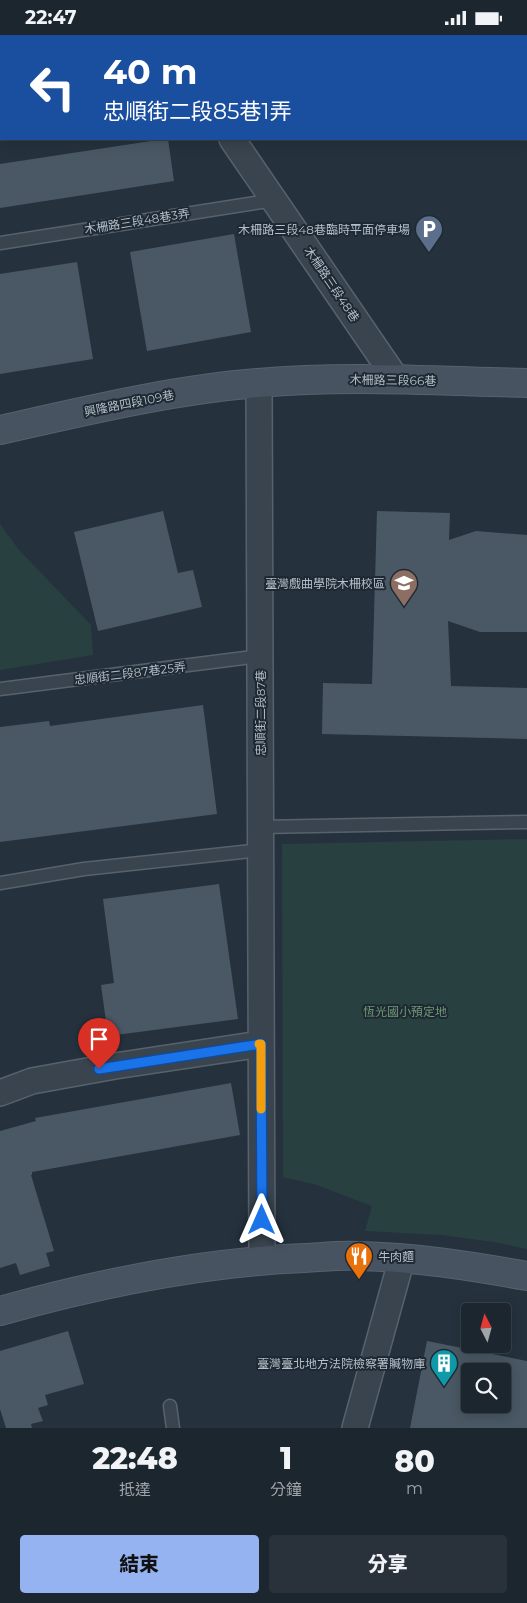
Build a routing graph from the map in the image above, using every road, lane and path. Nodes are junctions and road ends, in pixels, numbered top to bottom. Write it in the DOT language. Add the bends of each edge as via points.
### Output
graph roads {
  1 [pos="233,140"];
  2 [pos="274,200"];
  3 [pos="0,243"];
  4 [pos="397,380"];
  5 [pos="259,383"];
  6 [pos="527,383"];
  7 [pos="0,430"];
  8 [pos="260,655"];
  9 [pos="0,689"];
  10 [pos="527,822"];
  11 [pos="261,838"];
  12 [pos="0,883"];
  13 [pos="261,1044"];
  14 [pos="0,1093"];
  15 [pos="402,1258"];
  16 [pos="262,1260"];
  17 [pos="527,1276"];
  18 [pos="0,1311"];
  19 [pos="170,1406"];
  20 [pos="173,1428"];
  21 [pos="355,1428"];
  1 -- 2 [label="street, 木柵路三段48巷"];
  2 -- 3 [label="lane, 木柵路三段48巷3弄"];
  2 -- 4 [label="street, 木柵路三段48巷"];
  4 -- 5 [label="street, 木柵路三段66巷"];
  4 -- 6 [label="street, 木柵路三段66巷"];
  5 -- 7 [label="street, 興隆路四段109巷" via="140,400"];
  5 -- 8 [label="street, 忠順街二段87巷"];
  8 -- 9 [label="lane, 忠順街二段87巷25弄"];
  8 -- 11 [label="street, 忠順街二段87巷"];
  10 -- 11 [label="lane"];
  11 -- 12 [label="lane"];
  11 -- 13 [label="street, 忠順街二段87巷"];
  13 -- 14 [label="street" via="32,1081"];
  13 -- 16 [label="street, 忠順街二段87巷"];
  15 -- 16 [label="street" via="356,1255"];
  15 -- 17 [label="street"];
  15 -- 21 [label="street"];
  16 -- 18 [label="street" via="159,1273"];
  19 -- 20 [label="lane"];
}
